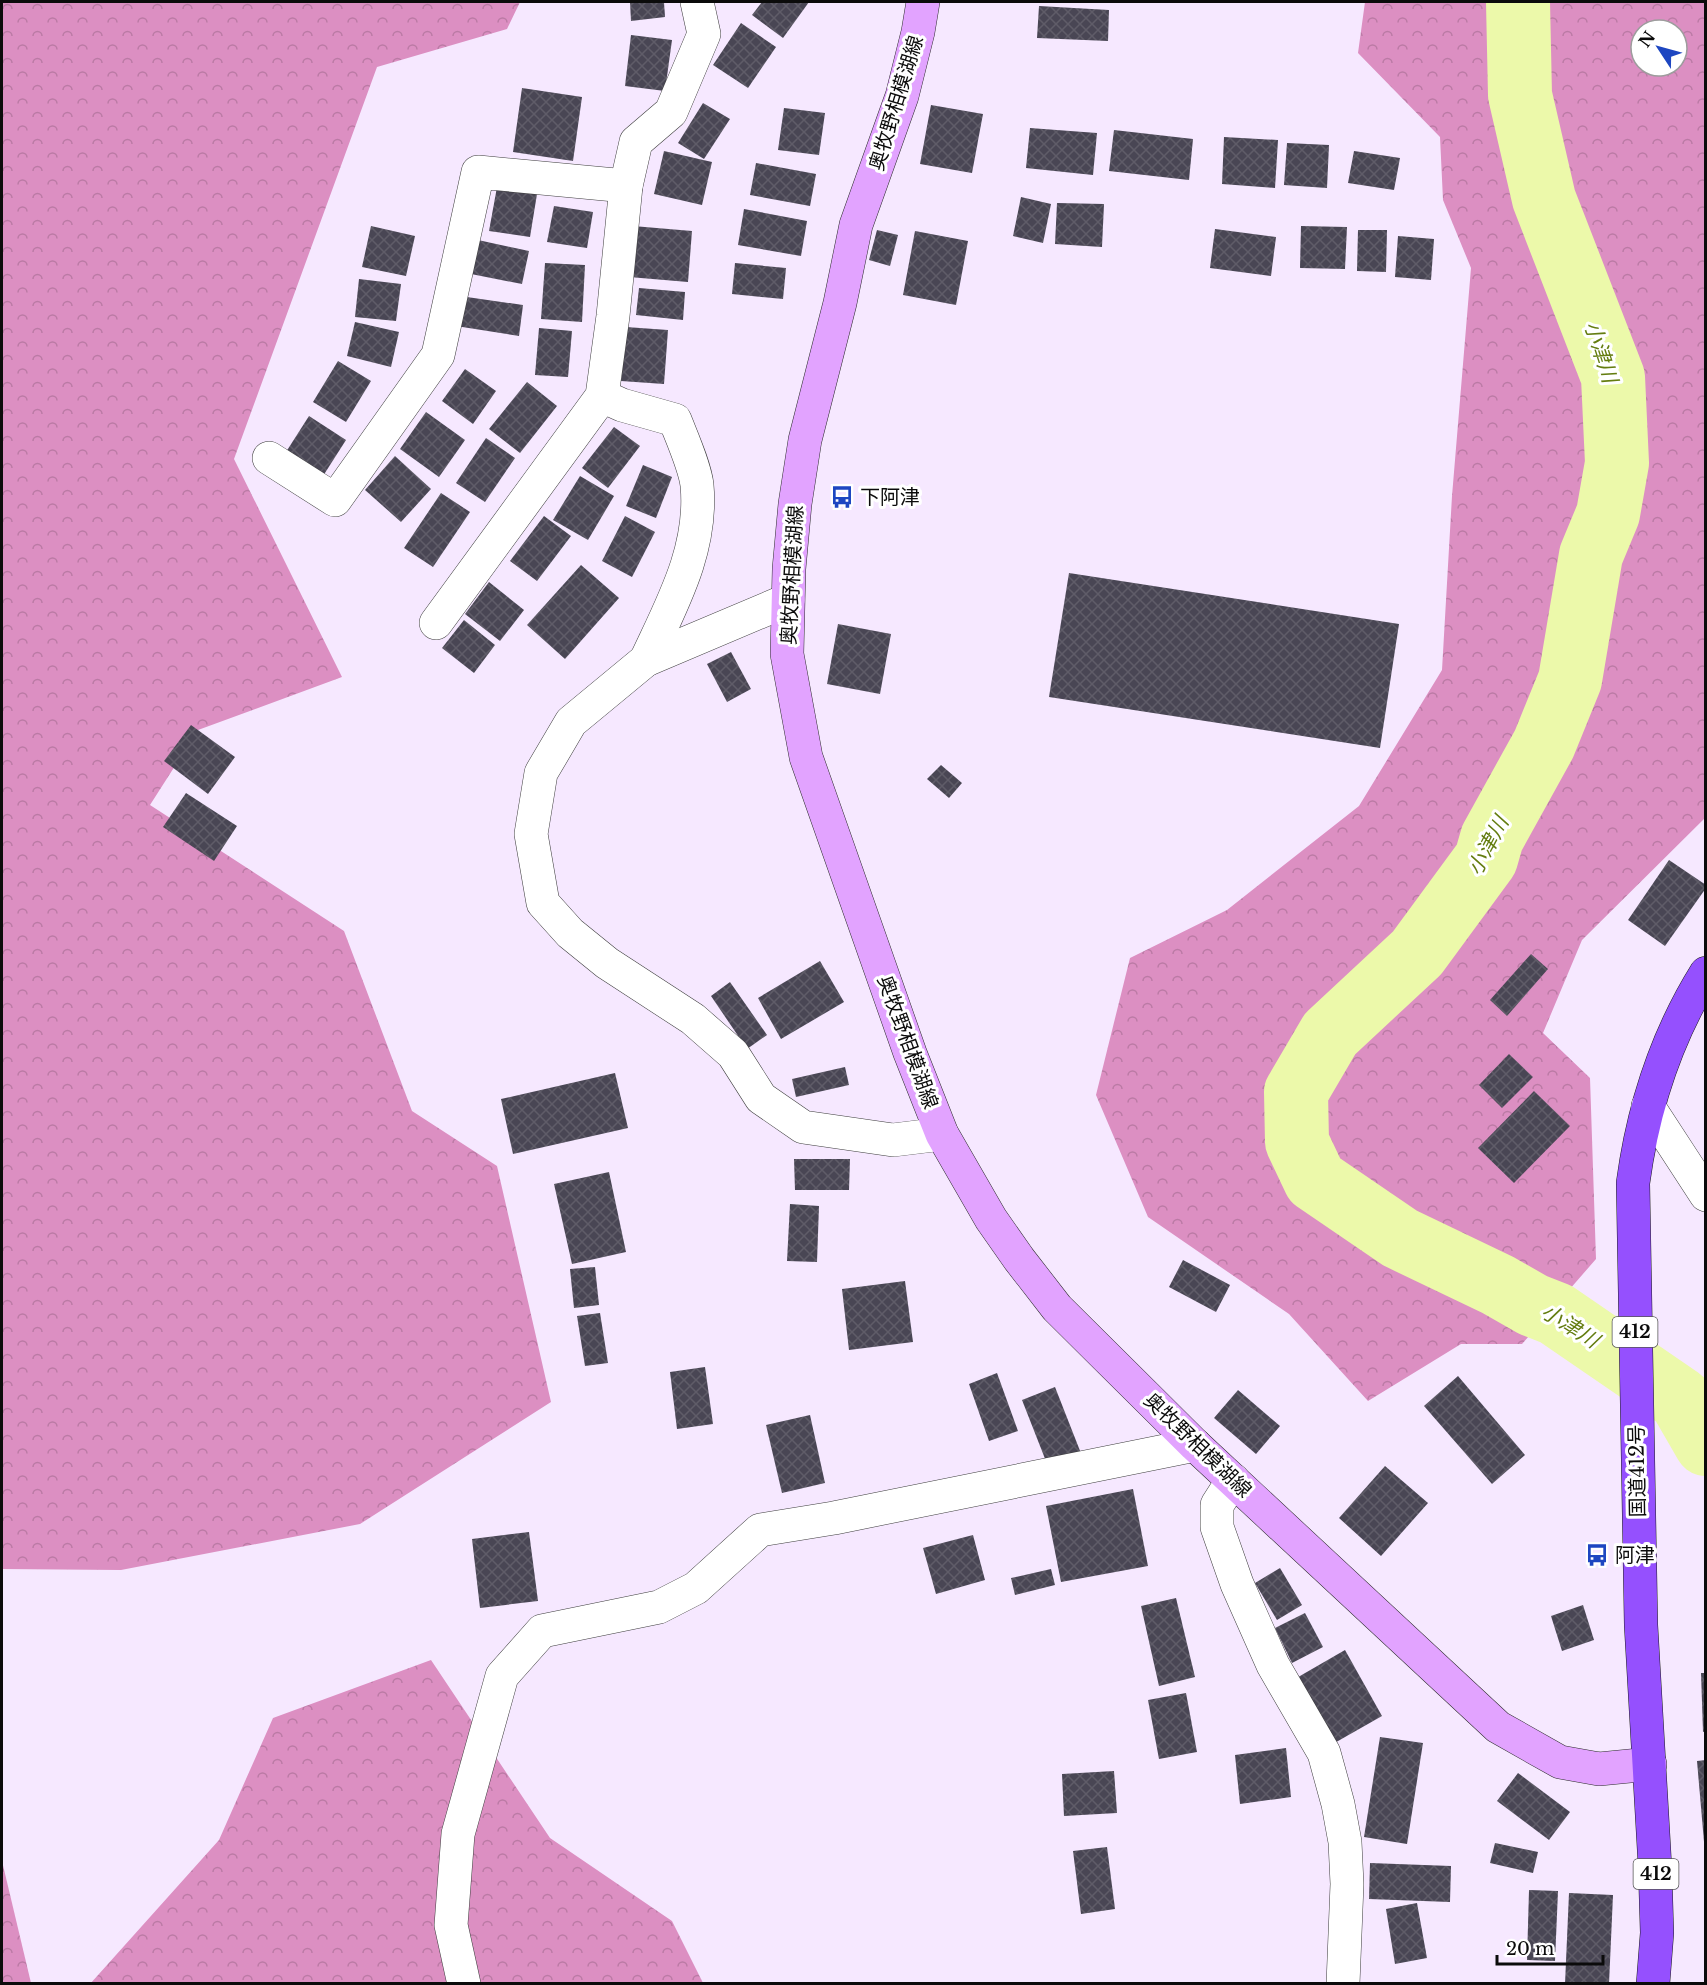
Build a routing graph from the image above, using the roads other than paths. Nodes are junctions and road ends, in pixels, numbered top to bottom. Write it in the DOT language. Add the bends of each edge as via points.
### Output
graph roads {
  1 [pos="697,2"];
  2 [pos="923,2"];
  3 [pos="626,186"];
  4 [pos="602,396"];
  5 [pos="268,458"];
  6 [pos="788,600"];
  7 [pos="436,623"];
  8 [pos="646,660"];
  9 [pos="1706,972"];
  10 [pos="1648,1106"];
  11 [pos="942,1134"];
  12 [pos="1706,1196"];
  13 [pos="1195,1445"];
  14 [pos="1233,1480"];
  15 [pos="1650,1764"];
  16 [pos="464,1983"];
  17 [pos="1343,1983"];
  18 [pos="1653,1983"];
  1 -- 3 [label="street" via="704,34 671,112 636,142"];
  2 -- 6 [label="main road, 奥牧野相模湖線" via="902,96 856,225 805,440 795,504"];
  3 -- 4 [label="street"];
  3 -- 5 [label="street" via="478,172 438,355 335,500"];
  4 -- 7 [label="street"];
  4 -- 8 [label="street" via="675,420 697,483 698,517 692,553"];
  6 -- 8 [label="street"];
  6 -- 11 [label="main road, 奥牧野相模湖線" via="787,654 806,757"];
  8 -- 11 [label="street" via="572,722 541,773 531,834 543,903 570,933 607,963 701,1026 733,1054 760,1098 803,1127 893,1140"];
  9 -- 10 [label="highway, 国道412号 / 412" via="1664,1057"];
  10 -- 12 [label="street"];
  10 -- 15 [label="highway, 国道412号 / 412" via="1633,1183 1641,1625"];
  11 -- 13 [label="main road, 奥牧野相模湖線" via="991,1219 1057,1308"];
  13 -- 14 [label="main road, 奥牧野相模湖線"];
  13 -- 16 [label="street" via="760,1530 696,1588 659,1607 542,1631 502,1676 458,1833 451,1925"];
  14 -- 15 [label="main road, 奥牧野相模湖線" via="1498,1727 1560,1762 1599,1769"];
  14 -- 17 [label="street" via="1217,1506 1217,1527 1273,1665 1324,1753 1338,1804 1347,1884"];
  15 -- 18 [label="highway, 国道412号 / 412" via="1657,1933"];
}
